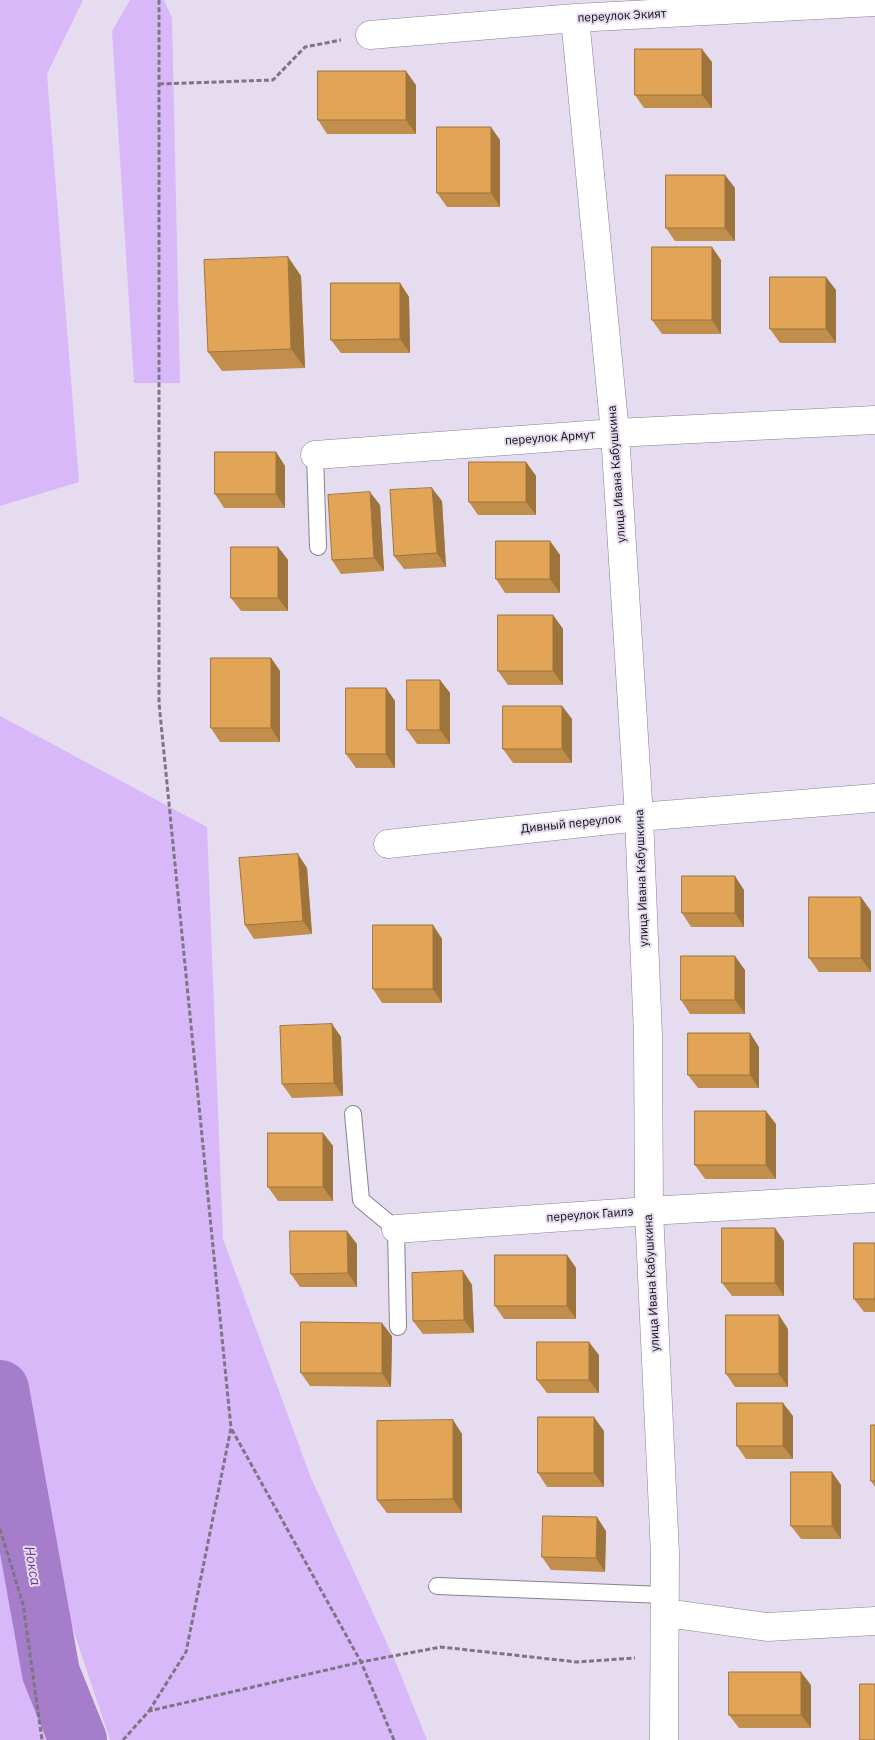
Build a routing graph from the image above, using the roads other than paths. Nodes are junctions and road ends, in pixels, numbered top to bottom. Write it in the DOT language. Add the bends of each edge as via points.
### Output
graph roads {
  1 [pos="875,2"];
  2 [pos="575,18"];
  3 [pos="370,35"];
  4 [pos="875,420"];
  5 [pos="615,434"];
  6 [pos="315,455"];
  7 [pos="318,547"];
  8 [pos="875,798"];
  9 [pos="640,817"];
  10 [pos="388,844"];
  11 [pos="353,1114"];
  12 [pos="875,1198"];
  13 [pos="649,1210"];
  14 [pos="396,1229"];
  15 [pos="398,1327"];
  16 [pos="438,1586"];
  17 [pos="665,1604"];
  18 [pos="875,1621"];
  19 [pos="664,1740"];
  1 -- 2 [label="street, переулок Экият"];
  2 -- 3 [label="street, переулок Экият"];
  2 -- 5 [label="street, улица Ивана Кабушкина"];
  4 -- 5 [label="street, переулок Армут"];
  5 -- 6 [label="street, переулок Армут"];
  5 -- 9 [label="street, улица Ивана Кабушкина"];
  6 -- 7 [label="lane"];
  8 -- 9 [label="street, Дивный переулок"];
  9 -- 10 [label="street, Дивный переулок"];
  9 -- 13 [label="street, улица Ивана Кабушкина" via="648,1036"];
  11 -- 14 [label="lane" via="361,1200"];
  12 -- 13 [label="street, переулок Гаилэ"];
  13 -- 14 [label="street, переулок Гаилэ"];
  13 -- 17 [label="street, улица Ивана Кабушкина"];
  14 -- 15 [label="lane"];
  16 -- 17 [label="lane"];
  17 -- 18 [label="street" via="767,1627"];
  17 -- 19 [label="street, улица Ивана Кабушкина"];
}
